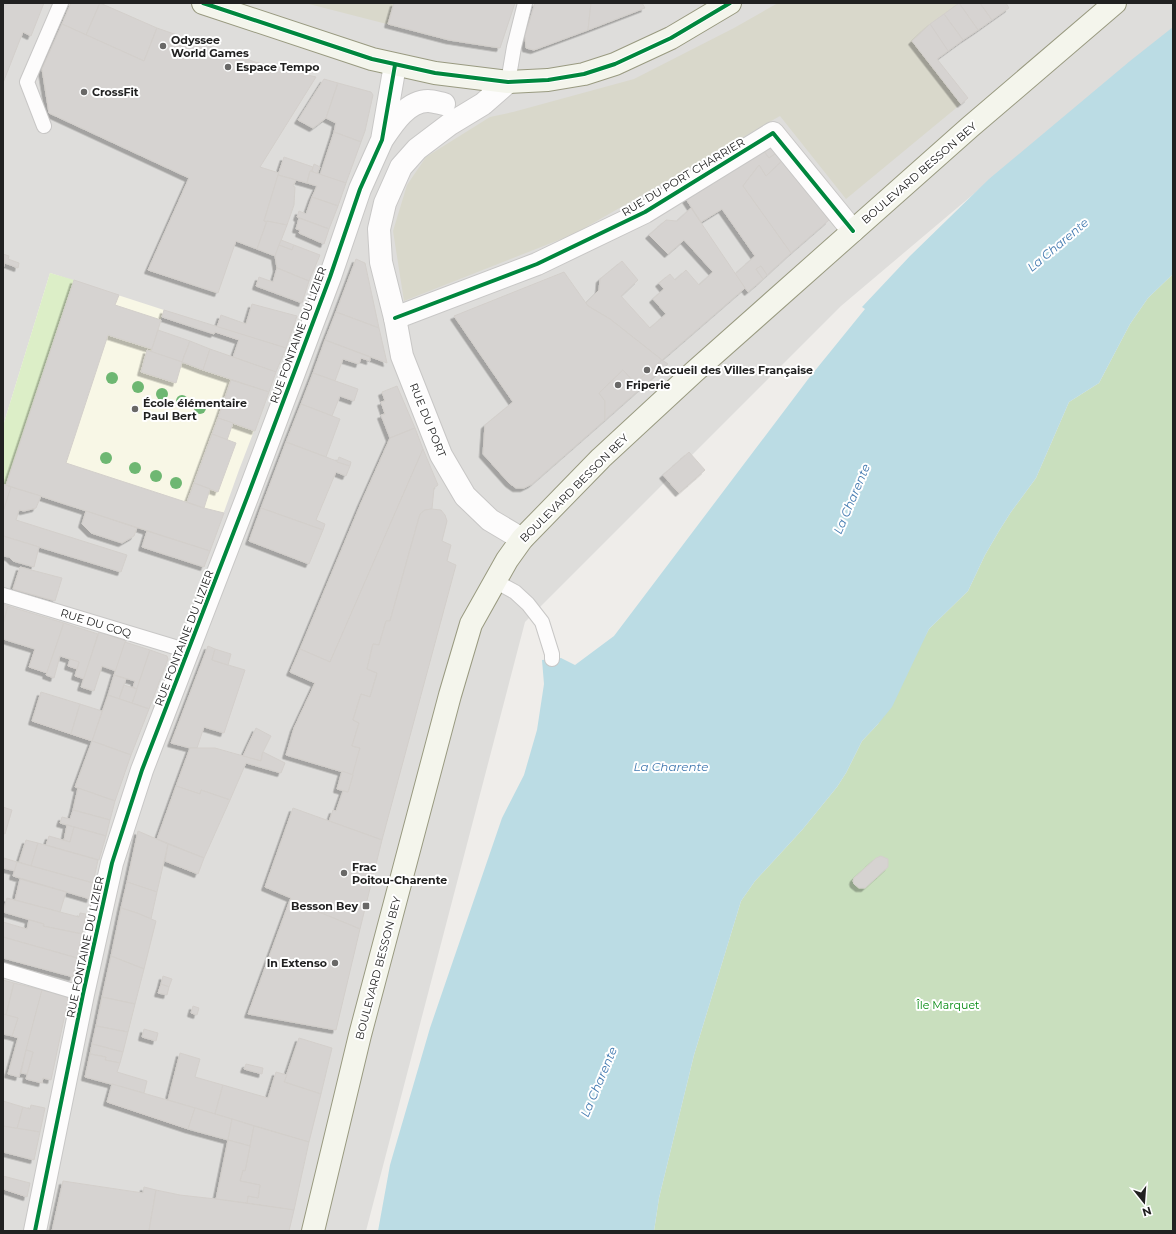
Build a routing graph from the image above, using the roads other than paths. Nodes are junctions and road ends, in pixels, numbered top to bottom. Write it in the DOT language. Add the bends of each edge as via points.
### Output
graph roads {
  1 [pos="61,3"];
  2 [pos="203,3"];
  3 [pos="525,3"];
  4 [pos="730,3"];
  5 [pos="1115,3"];
  6 [pos="395,64"];
  7 [pos="435,72"];
  8 [pos="508,82"];
  9 [pos="447,114"];
  10 [pos="44,126"];
  11 [pos="382,140"];
  12 [pos="853,231"];
  13 [pos="395,318"];
  14 [pos="522,539"];
  15 [pos="495,581"];
  16 [pos="3,595"];
  17 [pos="188,650"];
  18 [pos="552,659"];
  19 [pos="3,970"];
  20 [pos="83,994"];
  21 [pos="35,1231"];
  22 [pos="312,1231"];
  1 -- 10 [label="lane" via="27,82"];
  2 -- 6 [label="main road" via="372,59"];
  3 -- 8 [label="lane"];
  4 -- 8 [label="main road" via="671,38 615,64 584,74 548,80"];
  5 -- 12 [label="main road, BOULEVARD BESSON BEY"];
  6 -- 7 [label="main road"];
  6 -- 11 [label="street, RUE FONTAINE DU LIZIER"];
  7 -- 8 [label="main road"];
  7 -- 9 [label="street"];
  8 -- 9 [label="street" via="483,104"];
  9 -- 11 [label="street" via="428,101 415,104 396,118"];
  9 -- 13 [label="street" via="401,166 385,203 379,228 381,262"];
  11 -- 17 [label="street, RUE FONTAINE DU LIZIER" via="360,189 330,276"];
  12 -- 13 [label="street, RUE DU PORT CHARRIER" via="773,133 645,212 537,264"];
  12 -- 14 [label="main road, BOULEVARD BESSON BEY" via="601,458"];
  13 -- 14 [label="street, RUE DU PORT" via="402,356 441,455 466,496 490,520"];
  14 -- 15 [label="main road, BOULEVARD BESSON BEY"];
  15 -- 18 [label="lane" via="515,592 542,622"];
  15 -- 22 [label="main road, BOULEVARD BESSON BEY" via="471,624 450,695 360,1035"];
  16 -- 17 [label="lane, RUE DU COQ"];
  17 -- 20 [label="street, RUE FONTAINE DU LIZIER" via="142,770 112,863"];
  19 -- 20 [label="lane"];
  20 -- 21 [label="street, RUE FONTAINE DU LIZIER"];
}
